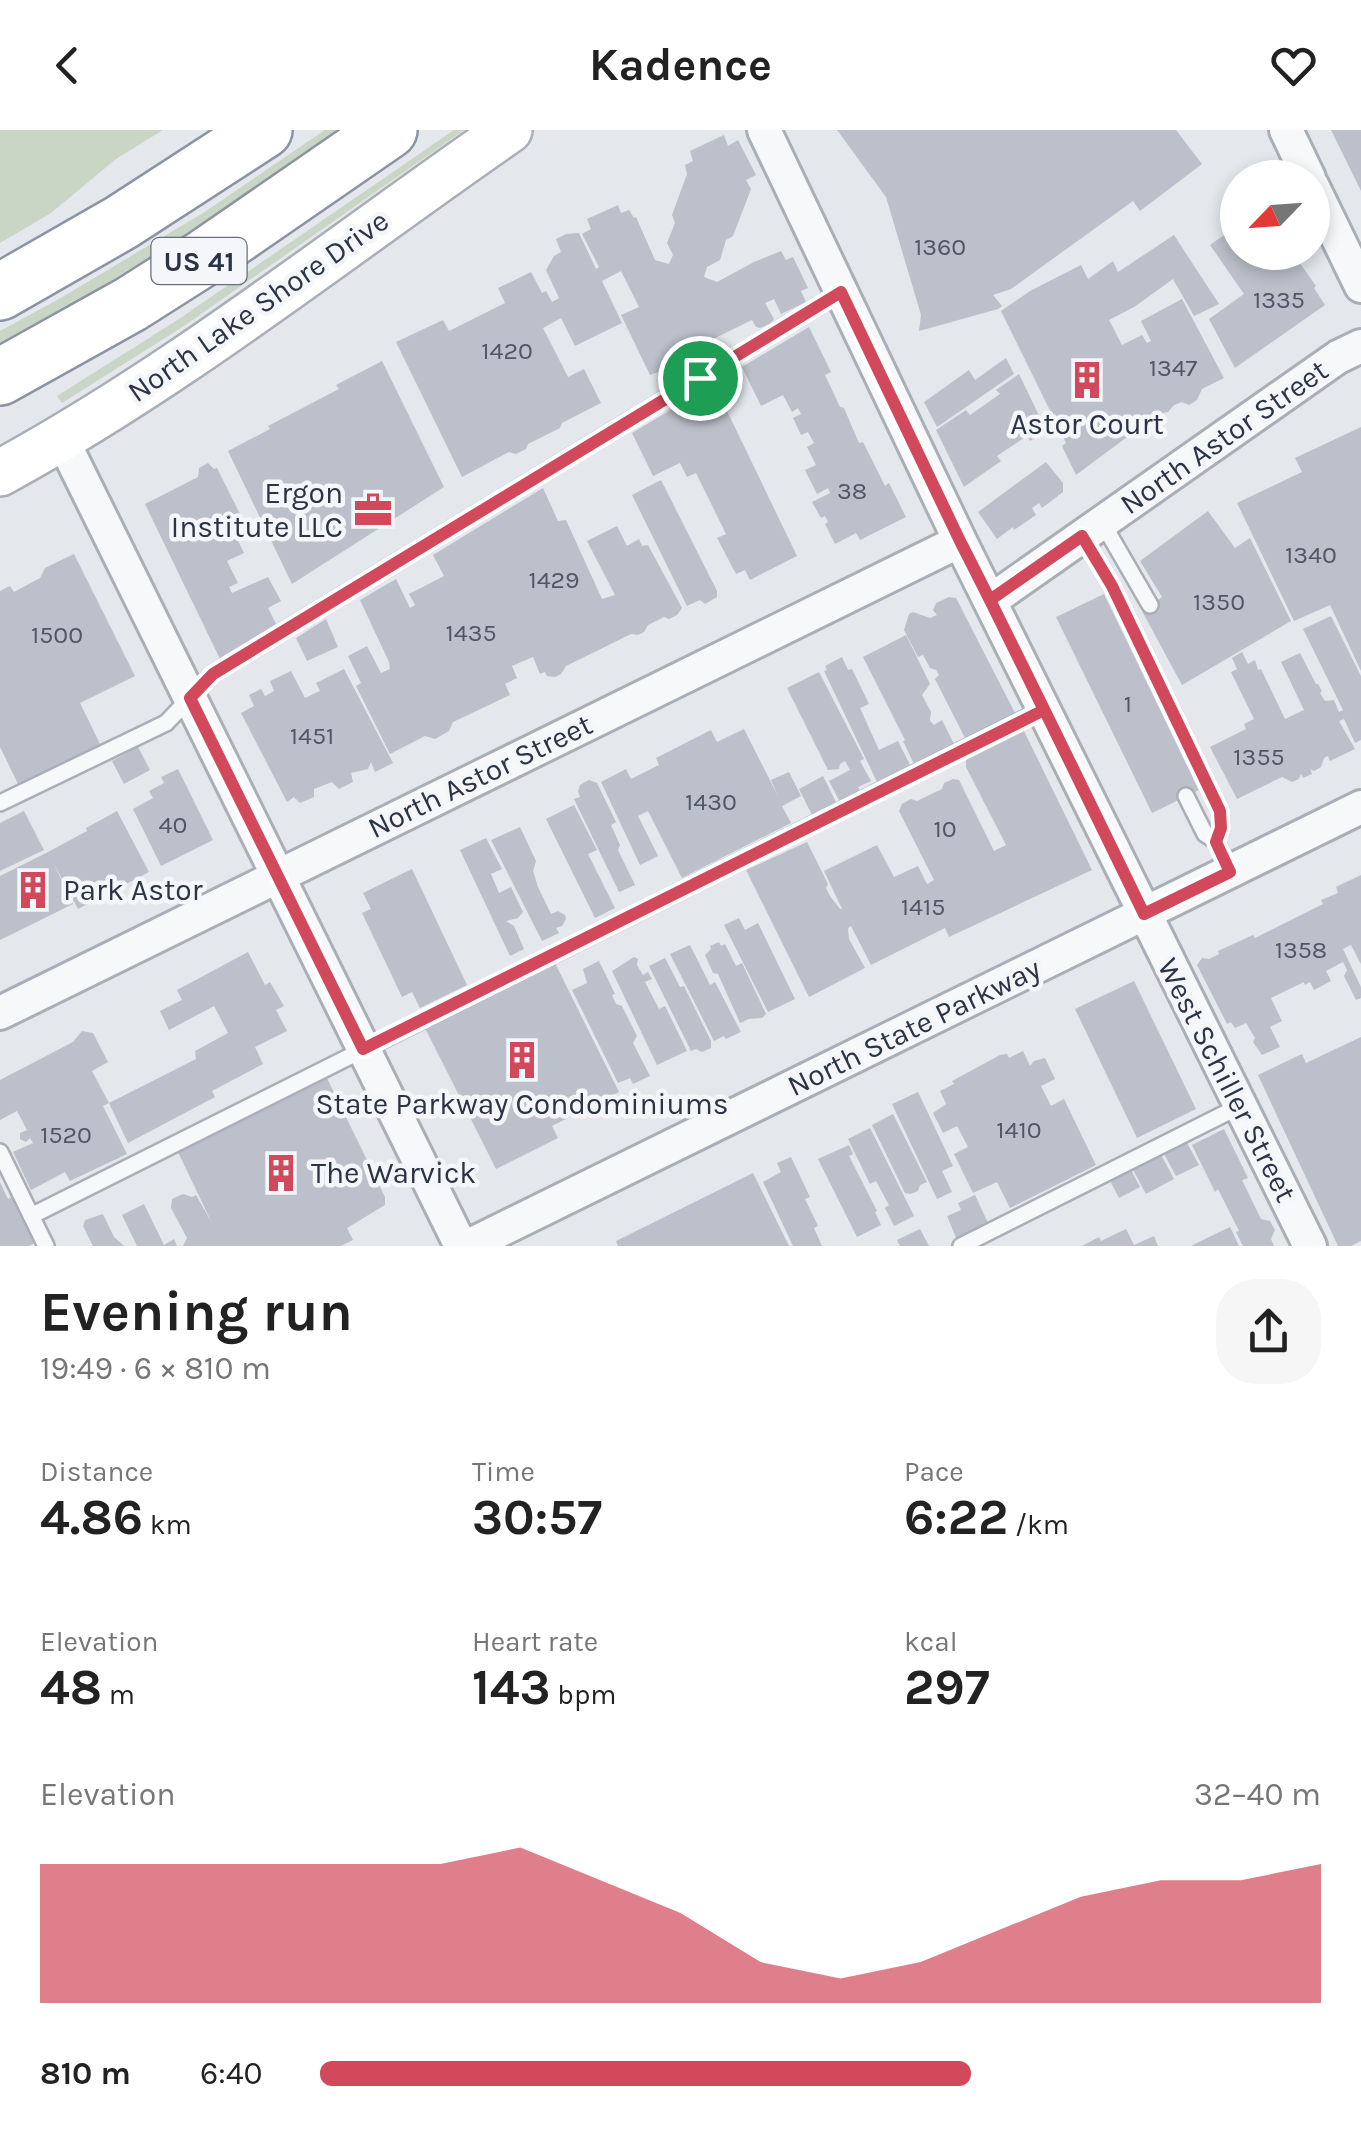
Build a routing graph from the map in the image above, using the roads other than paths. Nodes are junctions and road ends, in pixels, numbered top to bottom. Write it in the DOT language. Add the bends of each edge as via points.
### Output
graph roads {
  1 [pos="264,130"];
  2 [pos="389,130"];
  3 [pos="509,130"];
  4 [pos="764,130"];
  5 [pos="1286,130"];
  6 [pos="1300,160"];
  7 [pos="1330,222"];
  8 [pos="1361,286"];
  9 [pos="0,292"];
  10 [pos="841,292"];
  11 [pos="1361,346"];
  12 [pos="0,377"];
  13 [pos="62,439"];
  14 [pos="0,473"];
  15 [pos="1092,529"];
  16 [pos="960,541"];
  17 [pos="990,600"];
  18 [pos="1150,606"];
  19 [pos="190,698"];
  20 [pos="1044,710"];
  21 [pos="1186,796"];
  22 [pos="0,802"];
  23 [pos="1361,807"];
  24 [pos="1216,842"];
  25 [pos="1230,872"];
  26 [pos="277,875"];
  27 [pos="1144,914"];
  28 [pos="0,1013"];
  29 [pos="363,1049"];
  30 [pos="1240,1106"];
  31 [pos="0,1152"];
  32 [pos="31,1216"];
  33 [pos="46,1246"];
  34 [pos="464,1246"];
  35 [pos="961,1246"];
  36 [pos="1310,1246"];
  1 -- 9 [label="highway, US 41"];
  2 -- 12 [label="highway, US 41" via="131,304"];
  3 -- 13 [label="main road, North Lake Shore Drive"];
  4 -- 10 [label="street, West Schiller Street"];
  5 -- 6 [label="street"];
  7 -- 8 [label="street"];
  10 -- 16 [label="street, West Schiller Street"];
  10 -- 19 [label="lane" via="213,674"];
  11 -- 15 [label="street, North Astor Street"];
  13 -- 14 [label="main road, North Lake Shore Drive"];
  13 -- 19 [label="street"];
  15 -- 17 [label="street, North Astor Street"];
  15 -- 18 [label="lane"];
  15 -- 24 [label="lane" via="1112,586 1220,811"];
  16 -- 17 [label="street, West Schiller Street"];
  16 -- 26 [label="street, North Astor Street"];
  17 -- 20 [label="street, West Schiller Street"];
  19 -- 22 [label="lane" via="166,723"];
  19 -- 26 [label="street"];
  20 -- 27 [label="street, West Schiller Street"];
  20 -- 29 [label="lane"];
  21 -- 24 [label="lane"];
  23 -- 25 [label="street, North State Parkway"];
  24 -- 25 [label="lane"];
  25 -- 27 [label="street, North State Parkway"];
  26 -- 28 [label="street, North Astor Street"];
  26 -- 29 [label="street"];
  27 -- 30 [label="street, West Schiller Street"];
  27 -- 34 [label="street, North State Parkway"];
  29 -- 32 [label="lane"];
  29 -- 34 [label="street"];
  30 -- 35 [label="lane"];
  30 -- 36 [label="street, West Schiller Street"];
  31 -- 32 [label="lane"];
  32 -- 33 [label="lane"];
}
